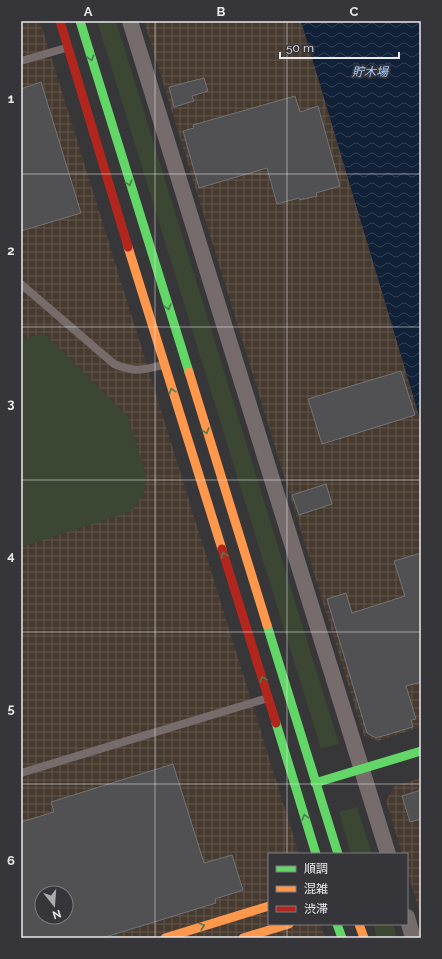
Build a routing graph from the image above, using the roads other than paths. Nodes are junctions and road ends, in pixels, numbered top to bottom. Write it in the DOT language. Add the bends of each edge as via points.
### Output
graph roads {
  1 [pos="60,21"];
  2 [pos="80,21"];
  3 [pos="130,21"];
  4 [pos="77,44"];
  5 [pos="21,61"];
  6 [pos="21,284"];
  7 [pos="174,362"];
  8 [pos="278,695"];
  9 [pos="421,751"];
  10 [pos="361,769"];
  11 [pos="21,773"];
  12 [pos="315,783"];
  13 [pos="316,853"];
  14 [pos="338,853"];
  15 [pos="388,853"];
  16 [pos="268,906"];
  17 [pos="408,920"];
  18 [pos="286,925"];
  19 [pos="337,925"];
  20 [pos="359,925"];
  21 [pos="165,938"];
  22 [pos="243,938"];
  23 [pos="342,938"];
  24 [pos="364,938"];
  25 [pos="413,938"];
  1 -- 4 [label="street"];
  2 -- 4 [label="street"];
  3 -- 10 [label="street"];
  4 -- 5 [label="lane"];
  4 -- 7 [label="street, one-way"];
  4 -- 7 [label="street"];
  6 -- 7 [label="lane" via="114,364 137,371"];
  7 -- 8 [label="street, one-way"];
  8 -- 7 [label="street, one-way"];
  8 -- 11 [label="lane"];
  8 -- 12 [label="street"];
  13 -- 8 [label="street, one-way"];
  9 -- 10 [label="street"];
  10 -- 12 [label="street"];
  10 -- 15 [label="street"];
  12 -- 14 [label="street"];
  21 -- 16 [label="street, one-way"];
  17 -- 25 [label="street"];
  18 -- 22 [label="street"];
  19 -- 23 [label="street"];
  20 -- 24 [label="street"];
}
